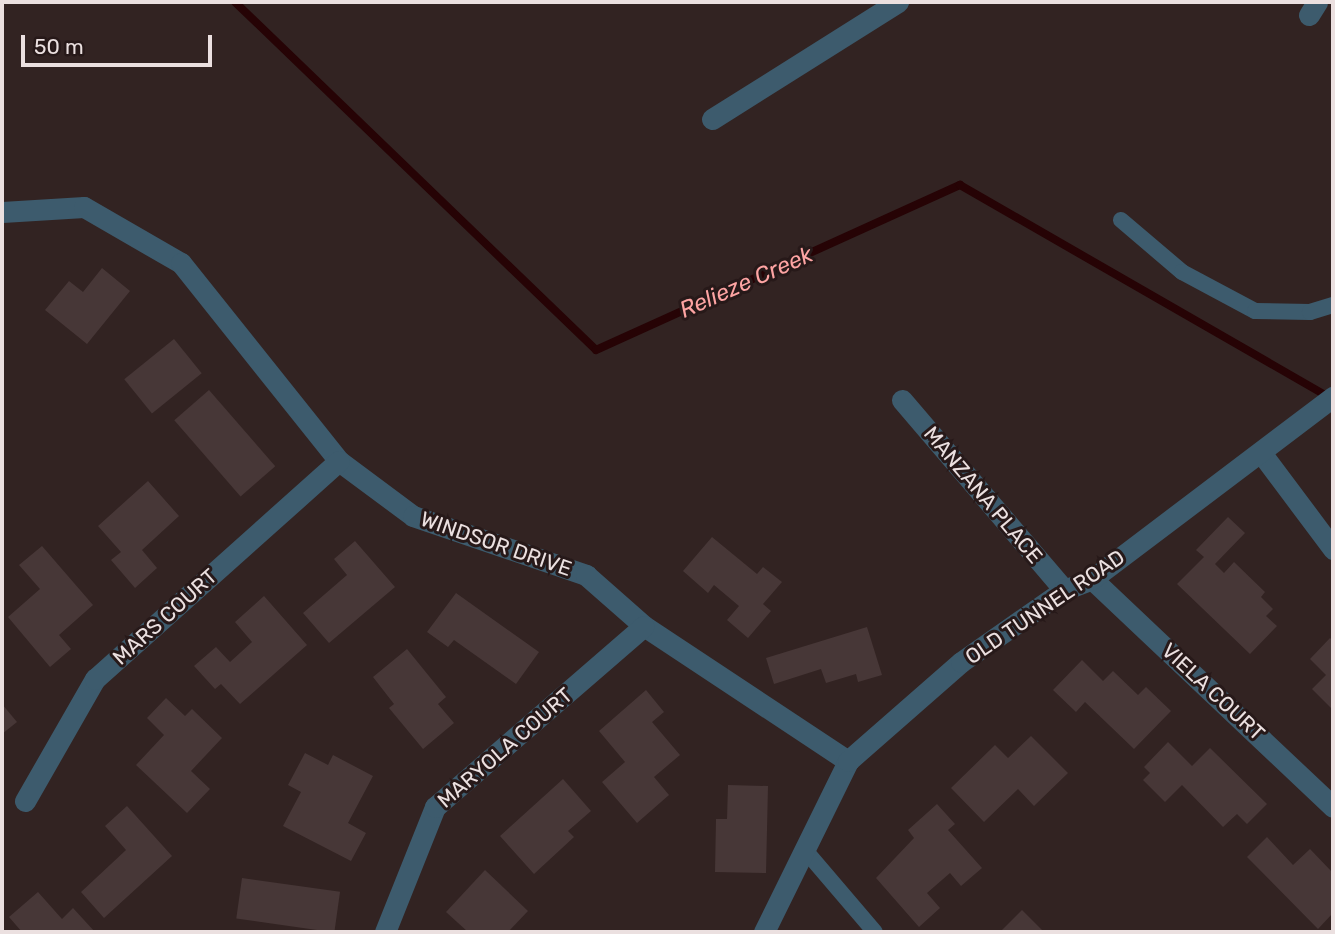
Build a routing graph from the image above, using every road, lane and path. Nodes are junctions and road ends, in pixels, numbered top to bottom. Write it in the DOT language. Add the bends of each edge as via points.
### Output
graph roads {
  1 [pos="898,2"];
  2 [pos="712,120"];
  3 [pos="2,212"];
  4 [pos="1121,220"];
  5 [pos="1333,305"];
  6 [pos="902,400"];
  7 [pos="1325,403"];
  8 [pos="1262,454"];
  9 [pos="339,461"];
  10 [pos="1333,549"];
  11 [pos="1092,579"];
  12 [pos="1064,590"];
  13 [pos="643,626"];
  14 [pos="848,761"];
  15 [pos="25,801"];
  16 [pos="1333,807"];
  17 [pos="804,849"];
  18 [pos="385,932"];
  19 [pos="764,932"];
  20 [pos="875,932"];
  1 -- 2 [label="street"];
  3 -- 9 [label="street, WINDSOR DRIVE" via="84,207 181,263"];
  4 -- 5 [label="lane" via="1182,272 1255,311 1310,312"];
  6 -- 12 [label="street, MANZANA PLACE"];
  7 -- 8 [label="street, OLD TUNNEL ROAD"];
  8 -- 10 [label="street"];
  8 -- 11 [label="street, OLD TUNNEL ROAD"];
  9 -- 13 [label="street, WINDSOR DRIVE" via="413,516 586,575"];
  9 -- 15 [label="street, MARS COURT" via="95,679"];
  11 -- 12 [label="street, OLD TUNNEL ROAD"];
  11 -- 16 [label="street, VIELA COURT"];
  12 -- 14 [label="street, OLD TUNNEL ROAD" via="961,662"];
  13 -- 14 [label="street, WINDSOR DRIVE"];
  13 -- 18 [label="street, MARYOLA COURT" via="435,807"];
  14 -- 17 [label="street, OLD TUNNEL ROAD"];
  17 -- 19 [label="street, OLD TUNNEL ROAD"];
  17 -- 20 [label="lane"];
}
